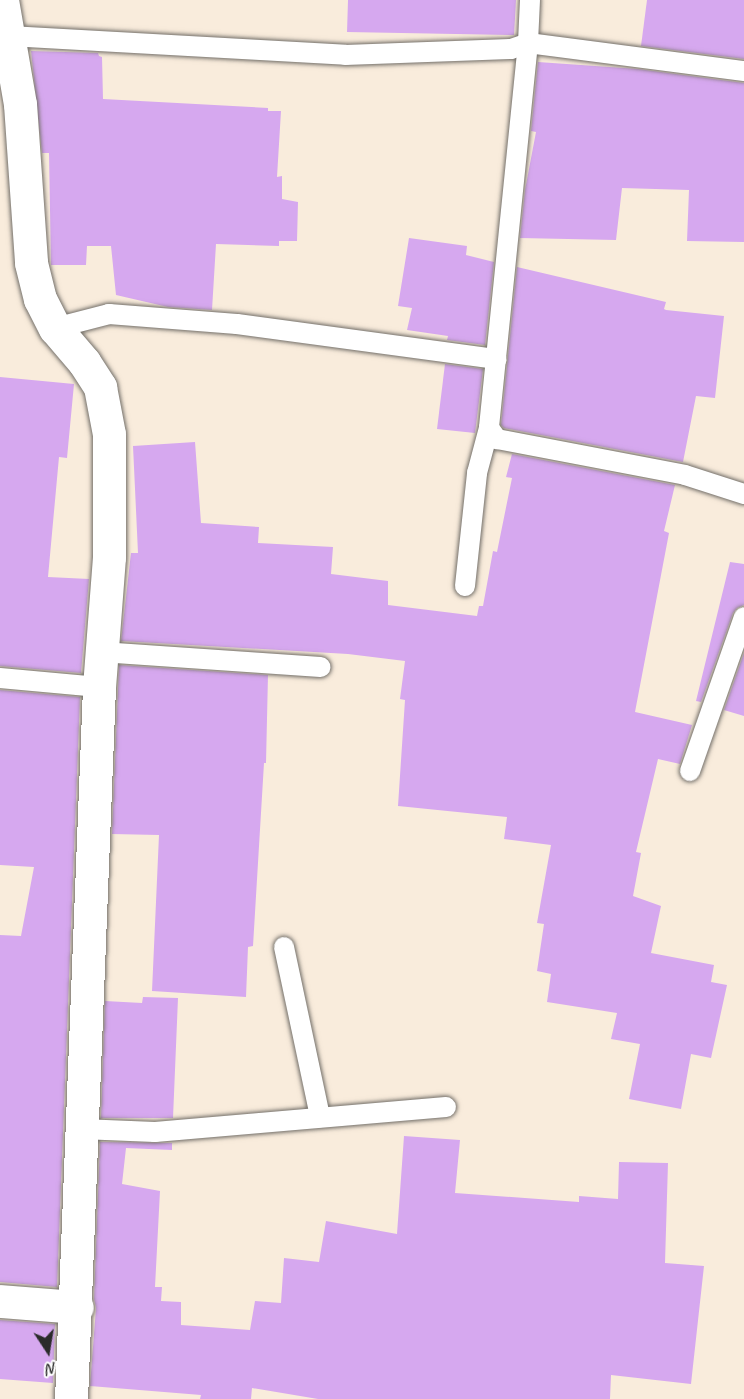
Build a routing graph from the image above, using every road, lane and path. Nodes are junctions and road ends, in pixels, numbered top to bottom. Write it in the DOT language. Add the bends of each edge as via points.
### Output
graph roads {
  1 [pos="2,0"];
  2 [pos="530,0"];
  3 [pos="9,36"];
  4 [pos="528,43"];
  5 [pos="744,71"];
  6 [pos="55,328"];
  7 [pos="497,359"];
  8 [pos="489,428"];
  9 [pos="744,494"];
  10 [pos="465,586"];
  11 [pos="744,617"];
  12 [pos="101,652"];
  13 [pos="320,667"];
  14 [pos="0,678"];
  15 [pos="99,687"];
  16 [pos="690,771"];
  17 [pos="284,947"];
  18 [pos="446,1107"];
  19 [pos="320,1117"];
  20 [pos="81,1129"];
  21 [pos="0,1301"];
  22 [pos="76,1307"];
  23 [pos="71,1399"];
  1 -- 3 [label="street"];
  2 -- 4 [label="lane"];
  3 -- 4 [label="lane" via="345,55 511,49"];
  3 -- 6 [label="street" via="20,104 31,263 40,299"];
  4 -- 5 [label="lane"];
  4 -- 7 [label="lane"];
  6 -- 7 [label="lane" via="109,314 237,324"];
  6 -- 12 [label="street" via="100,387 109,434 109,557"];
  7 -- 8 [label="lane"];
  8 -- 9 [label="lane" via="497,439 685,475"];
  8 -- 10 [label="lane" via="477,473"];
  11 -- 16 [label="lane"];
  12 -- 13 [label="lane"];
  12 -- 15 [label="street"];
  14 -- 15 [label="lane"];
  15 -- 20 [label="street"];
  17 -- 19 [label="lane"];
  18 -- 19 [label="lane"];
  19 -- 20 [label="lane" via="155,1132"];
  20 -- 22 [label="street"];
  21 -- 22 [label="street"];
  22 -- 23 [label="street"];
}
